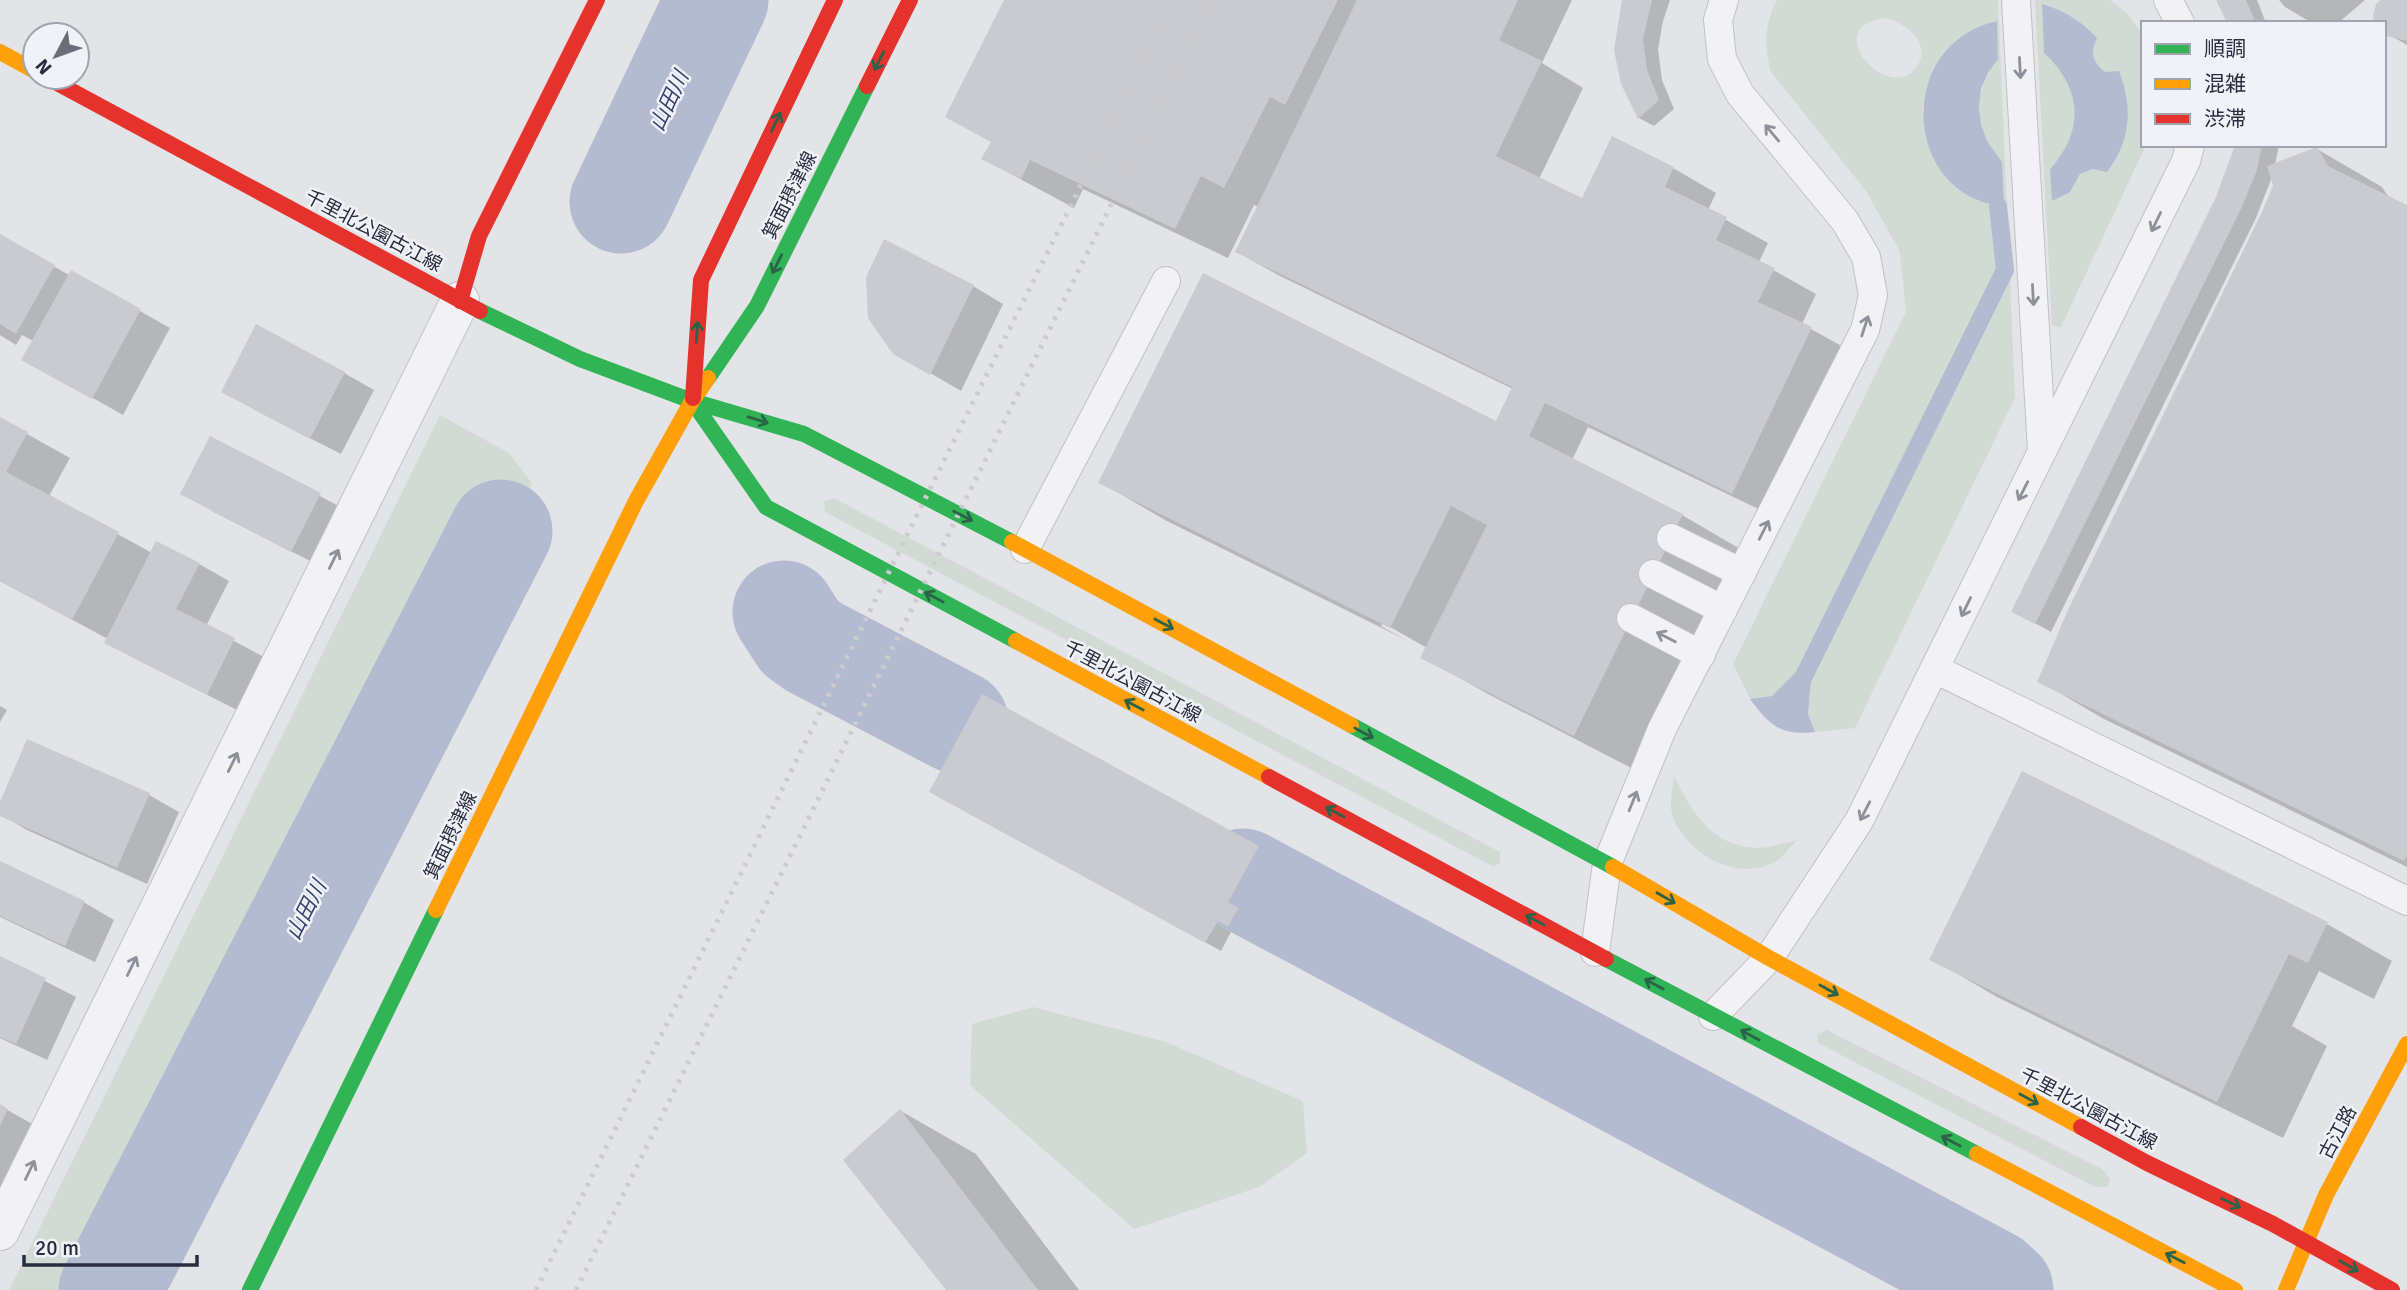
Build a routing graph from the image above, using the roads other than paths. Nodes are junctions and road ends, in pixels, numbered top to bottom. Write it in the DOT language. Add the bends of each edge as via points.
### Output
graph roads {
  1 [pos="597,0"];
  2 [pos="835,0"];
  3 [pos="910,0"];
  4 [pos="1724,0"];
  5 [pos="2016,0"];
  6 [pos="2168,0"];
  7 [pos="2179,21"];
  8 [pos="0,52"];
  9 [pos="21,63"];
  10 [pos="72,91"];
  11 [pos="2190,147"];
  12 [pos="1166,281"];
  13 [pos="460,301"];
  14 [pos="692,401"];
  15 [pos="2043,453"];
  16 [pos="1671,538"];
  17 [pos="1025,549"];
  18 [pos="1742,573"];
  19 [pos="1653,574"];
  20 [pos="1723,610"];
  21 [pos="1631,618"];
  22 [pos="1701,655"];
  23 [pos="1935,669"];
  24 [pos="1607,864"];
  25 [pos="2407,901"];
  26 [pos="1595,952"];
  27 [pos="1769,958"];
  28 [pos="1713,1016"];
  29 [pos="2407,1044"];
  30 [pos="0,1231"];
  31 [pos="2306,1241"];
  32 [pos="250,1290"];
  33 [pos="2235,1290"];
  34 [pos="2286,1290"];
  35 [pos="2392,1290"];
  1 -- 13 [label="street" via="479,236"];
  14 -- 2 [label="street, 箕面摂津線, one-way" via="701,280"];
  3 -- 14 [label="street, 箕面摂津線, one-way" via="757,306"];
  18 -- 4 [label="lane, one-way" via="1865,330 1873,295 1866,257 1845,221 1734,83 1722,59 1718,20"];
  5 -- 15 [label="lane, one-way"];
  6 -- 7 [label="lane"];
  8 -- 9 [label="street"];
  10 -- 13 [label="street, 千里北公園古江線"];
  11 -- 15 [label="lane, one-way"];
  12 -- 17 [label="lane"];
  13 -- 14 [label="street, 千里北公園古江線" via="580,359"];
  30 -- 13 [label="street, one-way"];
  14 -- 17 [label="street, 千里北公園古江線, one-way" via="804,434"];
  26 -- 14 [label="street, 千里北公園古江線, one-way" via="766,507"];
  14 -- 32 [label="street, 箕面摂津線" via="636,501"];
  15 -- 23 [label="lane, one-way"];
  16 -- 18 [label="lane"];
  17 -- 24 [label="street, 千里北公園古江線, one-way"];
  18 -- 20 [label="lane"];
  19 -- 20 [label="lane"];
  20 -- 22 [label="lane"];
  22 -- 21 [label="lane, one-way"];
  24 -- 22 [label="lane, one-way" via="1662,729"];
  23 -- 25 [label="lane"];
  23 -- 27 [label="lane, one-way" via="1860,821"];
  24 -- 26 [label="lane"];
  24 -- 27 [label="street, 千里北公園古江線, one-way"];
  28 -- 26 [label="street, 千里北公園古江線, one-way"];
  27 -- 28 [label="lane"];
  27 -- 31 [label="street, 千里北公園古江線, one-way" via="2147,1163"];
  33 -- 28 [label="street, one-way"];
  29 -- 31 [label="street, 古江路"];
  31 -- 34 [label="street, 古江路"];
  31 -- 35 [label="street, 千里北公園古江線, one-way"];
}
